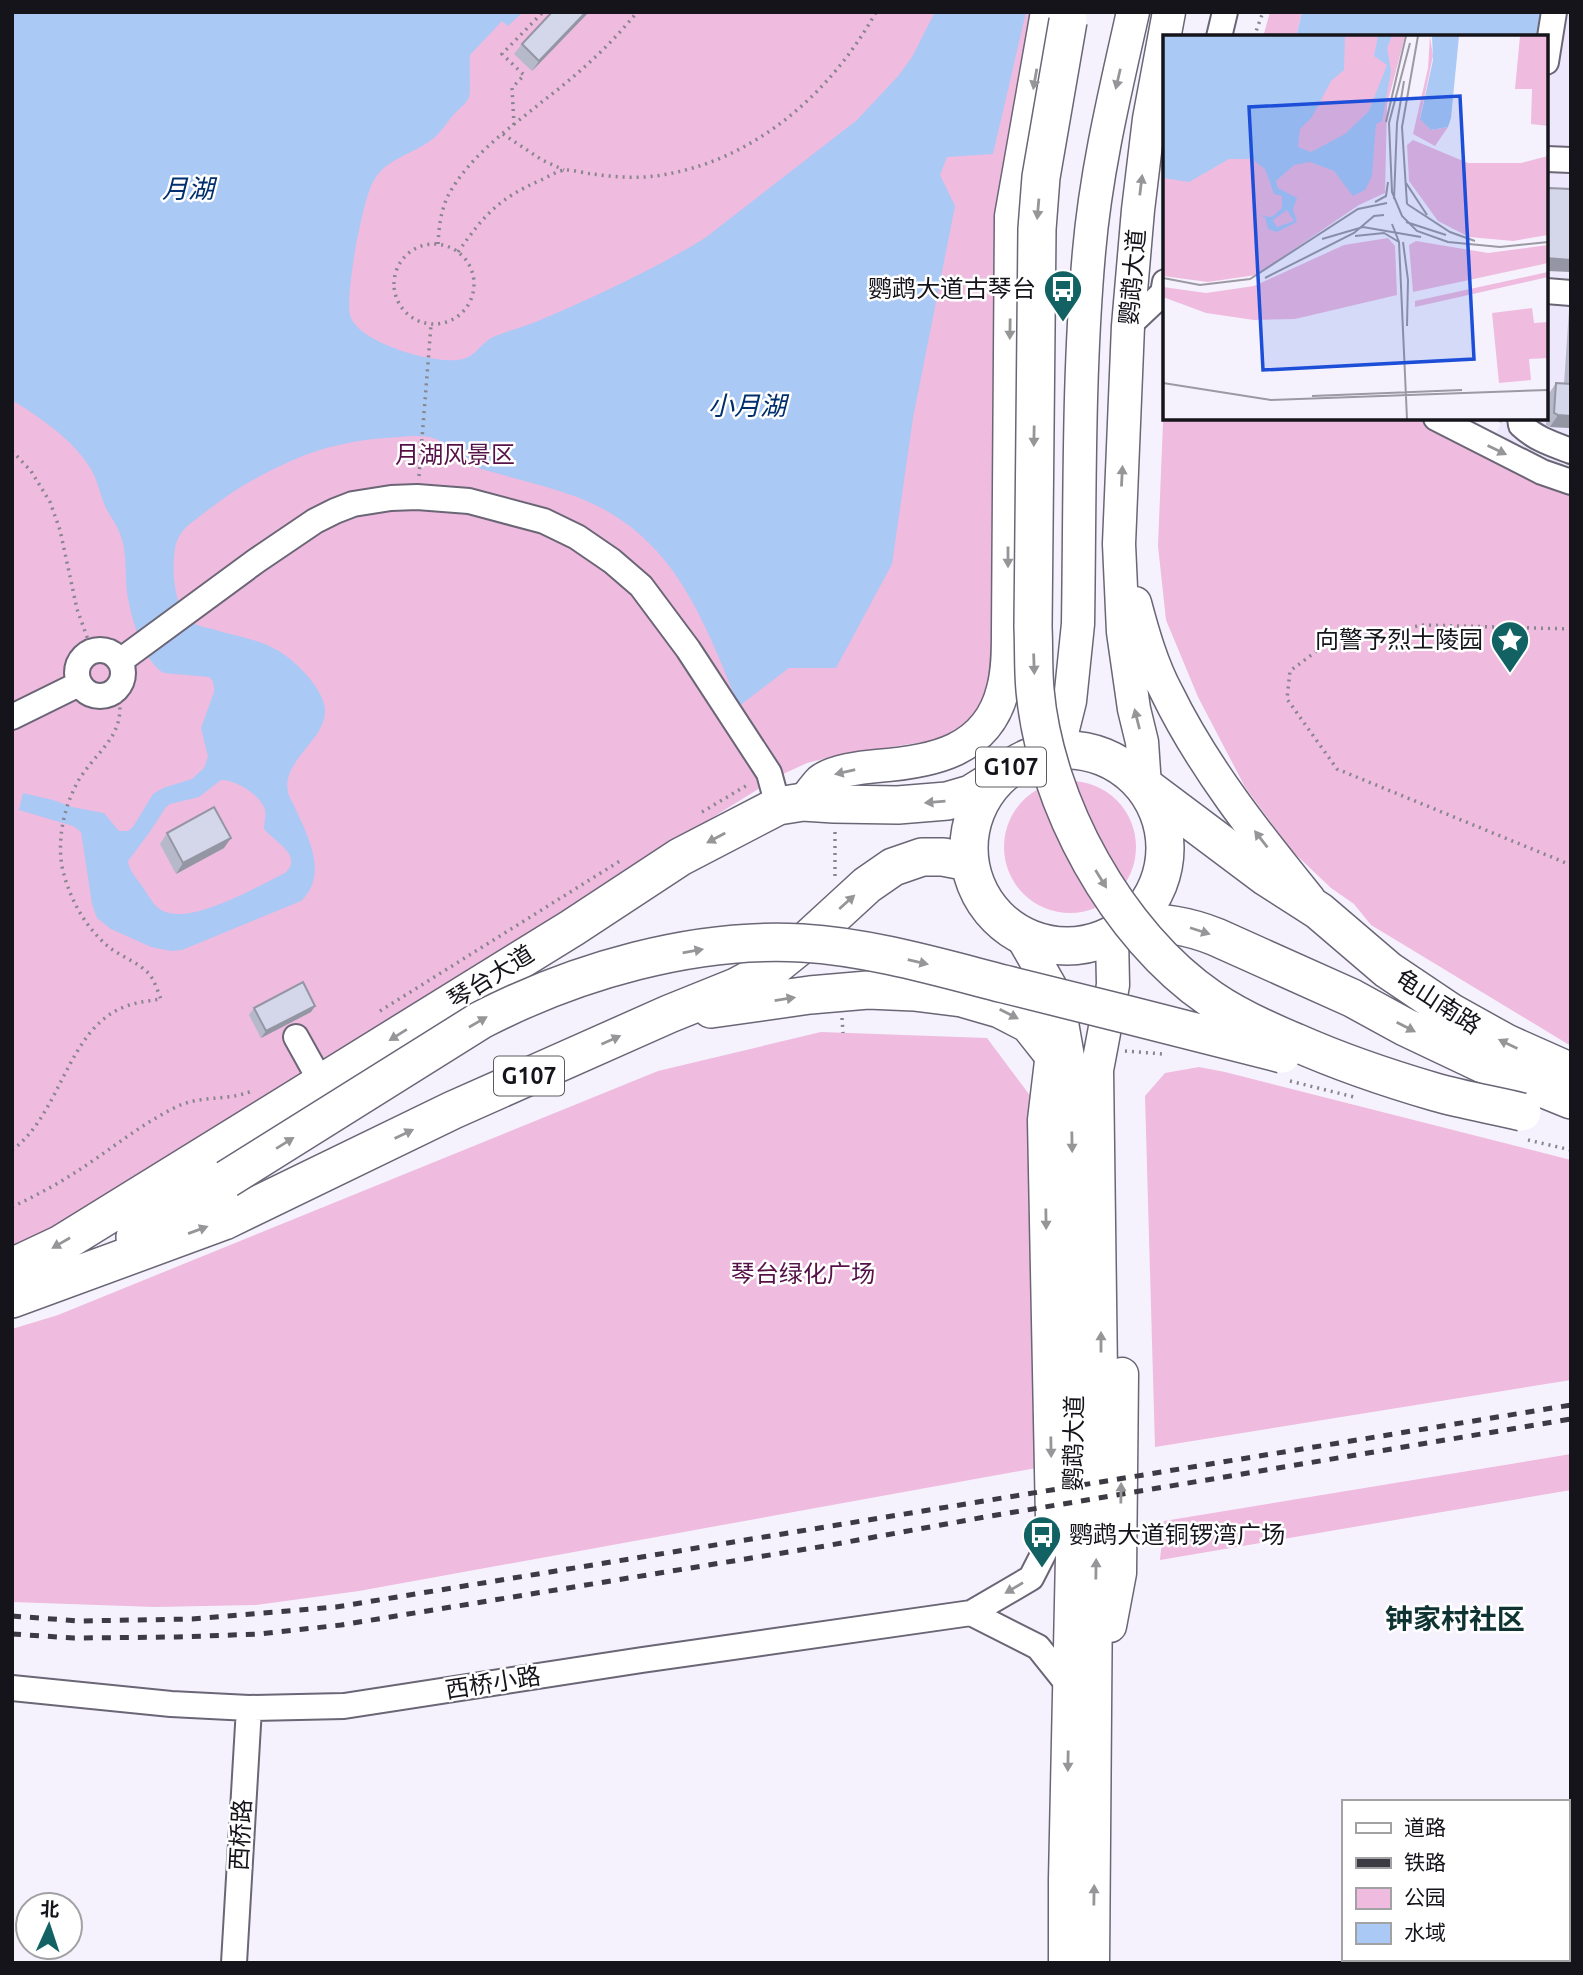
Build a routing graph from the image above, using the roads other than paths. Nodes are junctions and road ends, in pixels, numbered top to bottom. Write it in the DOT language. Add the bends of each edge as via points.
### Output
graph roads {
  1 [pos="1133,12"];
  2 [pos="1226,12"];
  3 [pos="1554,12"];
  4 [pos="1061,15"];
  5 [pos="1220,35"];
  6 [pos="1163,48"];
  7 [pos="1548,50"];
  8 [pos="1548,159"];
  9 [pos="1571,160"];
  10 [pos="1131,289"];
  11 [pos="1163,289"];
  12 [pos="1163,290"];
  13 [pos="1548,291"];
  14 [pos="1571,293"];
  15 [pos="1128,326"];
  16 [pos="1440,420"];
  17 [pos="1520,420"];
  18 [pos="1571,451"];
  19 [pos="1571,482"];
  20 [pos="1119,544"];
  21 [pos="127,656"];
  22 [pos="79,684"];
  23 [pos="12,717"];
  24 [pos="1040,753"];
  25 [pos="998,777"];
  26 [pos="1145,786"];
  27 [pos="783,793"];
  28 [pos="970,865"];
  29 [pos="1319,911"];
  30 [pos="1123,929"];
  31 [pos="1021,935"];
  32 [pos="668,1014"];
  33 [pos="296,1037"];
  34 [pos="1080,1062"];
  35 [pos="1571,1072"];
  36 [pos="321,1082"];
  37 [pos="1436,1093"];
  38 [pos="1571,1100"];
  39 [pos="1571,1118"];
  40 [pos="12,1267"];
  41 [pos="65,1280"];
  42 [pos="12,1299"];
  43 [pos="1053,1535"];
  44 [pos="971,1613"];
  45 [pos="12,1688"];
  46 [pos="1076,1698"];
  47 [pos="249,1708"];
  48 [pos="234,1963"];
  49 [pos="1065,1963"];
  50 [pos="1093,1963"];
  1 -- 24 [label="main road, 鹦鹉大道, one-way" via="1109,121 1089,251 1081,363 1078,624 1070,701 1063,729"];
  2 -- 5 [label="street"];
  3 -- 7 [label="street"];
  4 -- 27 [label="main road, one-way" via="1011,216 1008,631 1001,699 979,732 952,752 925,761 834,774"];
  4 -- 37 [label="highway, one-way, bridge" via="1037,229 1033,627 1035,692 1053,774 1075,833 1098,876 1163,960 1210,998 1258,1026 1328,1057"];
  10 -- 6 [label="main road, 鹦鹉大道, one-way" via="1149,119"];
  8 -- 9 [label="street"];
  10 -- 11 [label="street"];
  10 -- 15 [label="main road, 鹦鹉大道"];
  12 -- 15 [label="street"];
  13 -- 14 [label="street"];
  20 -- 15 [label="main road, 鹦鹉大道, one-way"];
  16 -- 19 [label="street, one-way"];
  17 -- 18 [label="street" via="1542,441"];
  26 -- 20 [label="main road, one-way" via="1123,632"];
  29 -- 20 [label="main road, one-way" via="1256,834 1167,693 1144,638"];
  21 -- 22 [label="street" via="92,651 85,655 77,668"];
  21 -- 22 [label="street" via="123,676 111,694 89,694"];
  21 -- 27 [label="street" via="285,541 335,511 391,498 482,504 544,521 577,537 641,586"];
  22 -- 23 [label="street"];
  24 -- 25 [label="highway, G107" via="1017,762"];
  24 -- 26 [label="highway, G107" via="1068,749 1097,754 1124,766"];
  25 -- 27 [label="highway, G107, one-way" via="971,794 947,801 898,805 834,804"];
  25 -- 28 [label="highway, G107" via="975,813 969,834"];
  26 -- 29 [label="highway, G107"];
  26 -- 30 [label="highway, G107" via="1160,812 1166,842 1164,871 1152,899"];
  27 -- 36 [label="highway, 琴台大道, one-way"];
  28 -- 31 [label="highway, G107" via="987,906"];
  32 -- 28 [label="highway, G107, one-way" via="775,966 893,867 922,857"];
  35 -- 29 [label="highway, 龟山南路 / G107, one-way" via="1452,1013 1388,970"];
  30 -- 31 [label="highway, G107" via="1090,944 1067,947"];
  30 -- 34 [label="main road, 鹦鹉大道" via="1113,985"];
  30 -- 38 [label="highway, G107, one-way" via="1176,924 1199,930 1352,998 1483,1064"];
  31 -- 34 [label="main road, 鹦鹉大道" via="1058,1000"];
  32 -- 34 [label="highway, one-way" via="810,995 914,992 1000,1009"];
  41 -- 32 [label="highway, G107, one-way" via="224,1221 453,1110"];
  33 -- 36 [label="street"];
  34 -- 43 [label="main road, one-way" via="1044,1120"];
  34 -- 46 [label="main road, 鹦鹉大道"];
  46 -- 34 [label="main road, one-way" via="1120,1573 1123,1355 1116,1167"];
  36 -- 40 [label="highway, 琴台大道, one-way" via="61,1244"];
  37 -- 39 [label="highway, bridge" via="1520,1124"];
  41 -- 37 [label="highway, one-way, bridge" via="520,1000 581,976 717,946 802,943 904,959"];
  41 -- 42 [label="highway, G107"];
  43 -- 44 [label="street, one-way" via="1031,1577"];
  43 -- 46 [label="main road" via="1054,1598"];
  44 -- 46 [label="street" via="1038,1647"];
  44 -- 47 [label="street, 西桥小路" via="344,1706"];
  45 -- 47 [label="street, 西桥小路"];
  46 -- 49 [label="main road, 鹦鹉大道, one-way"];
  50 -- 46 [label="main road, 鹦鹉大道, one-way"];
  47 -- 48 [label="street, 西桥路"];
}
